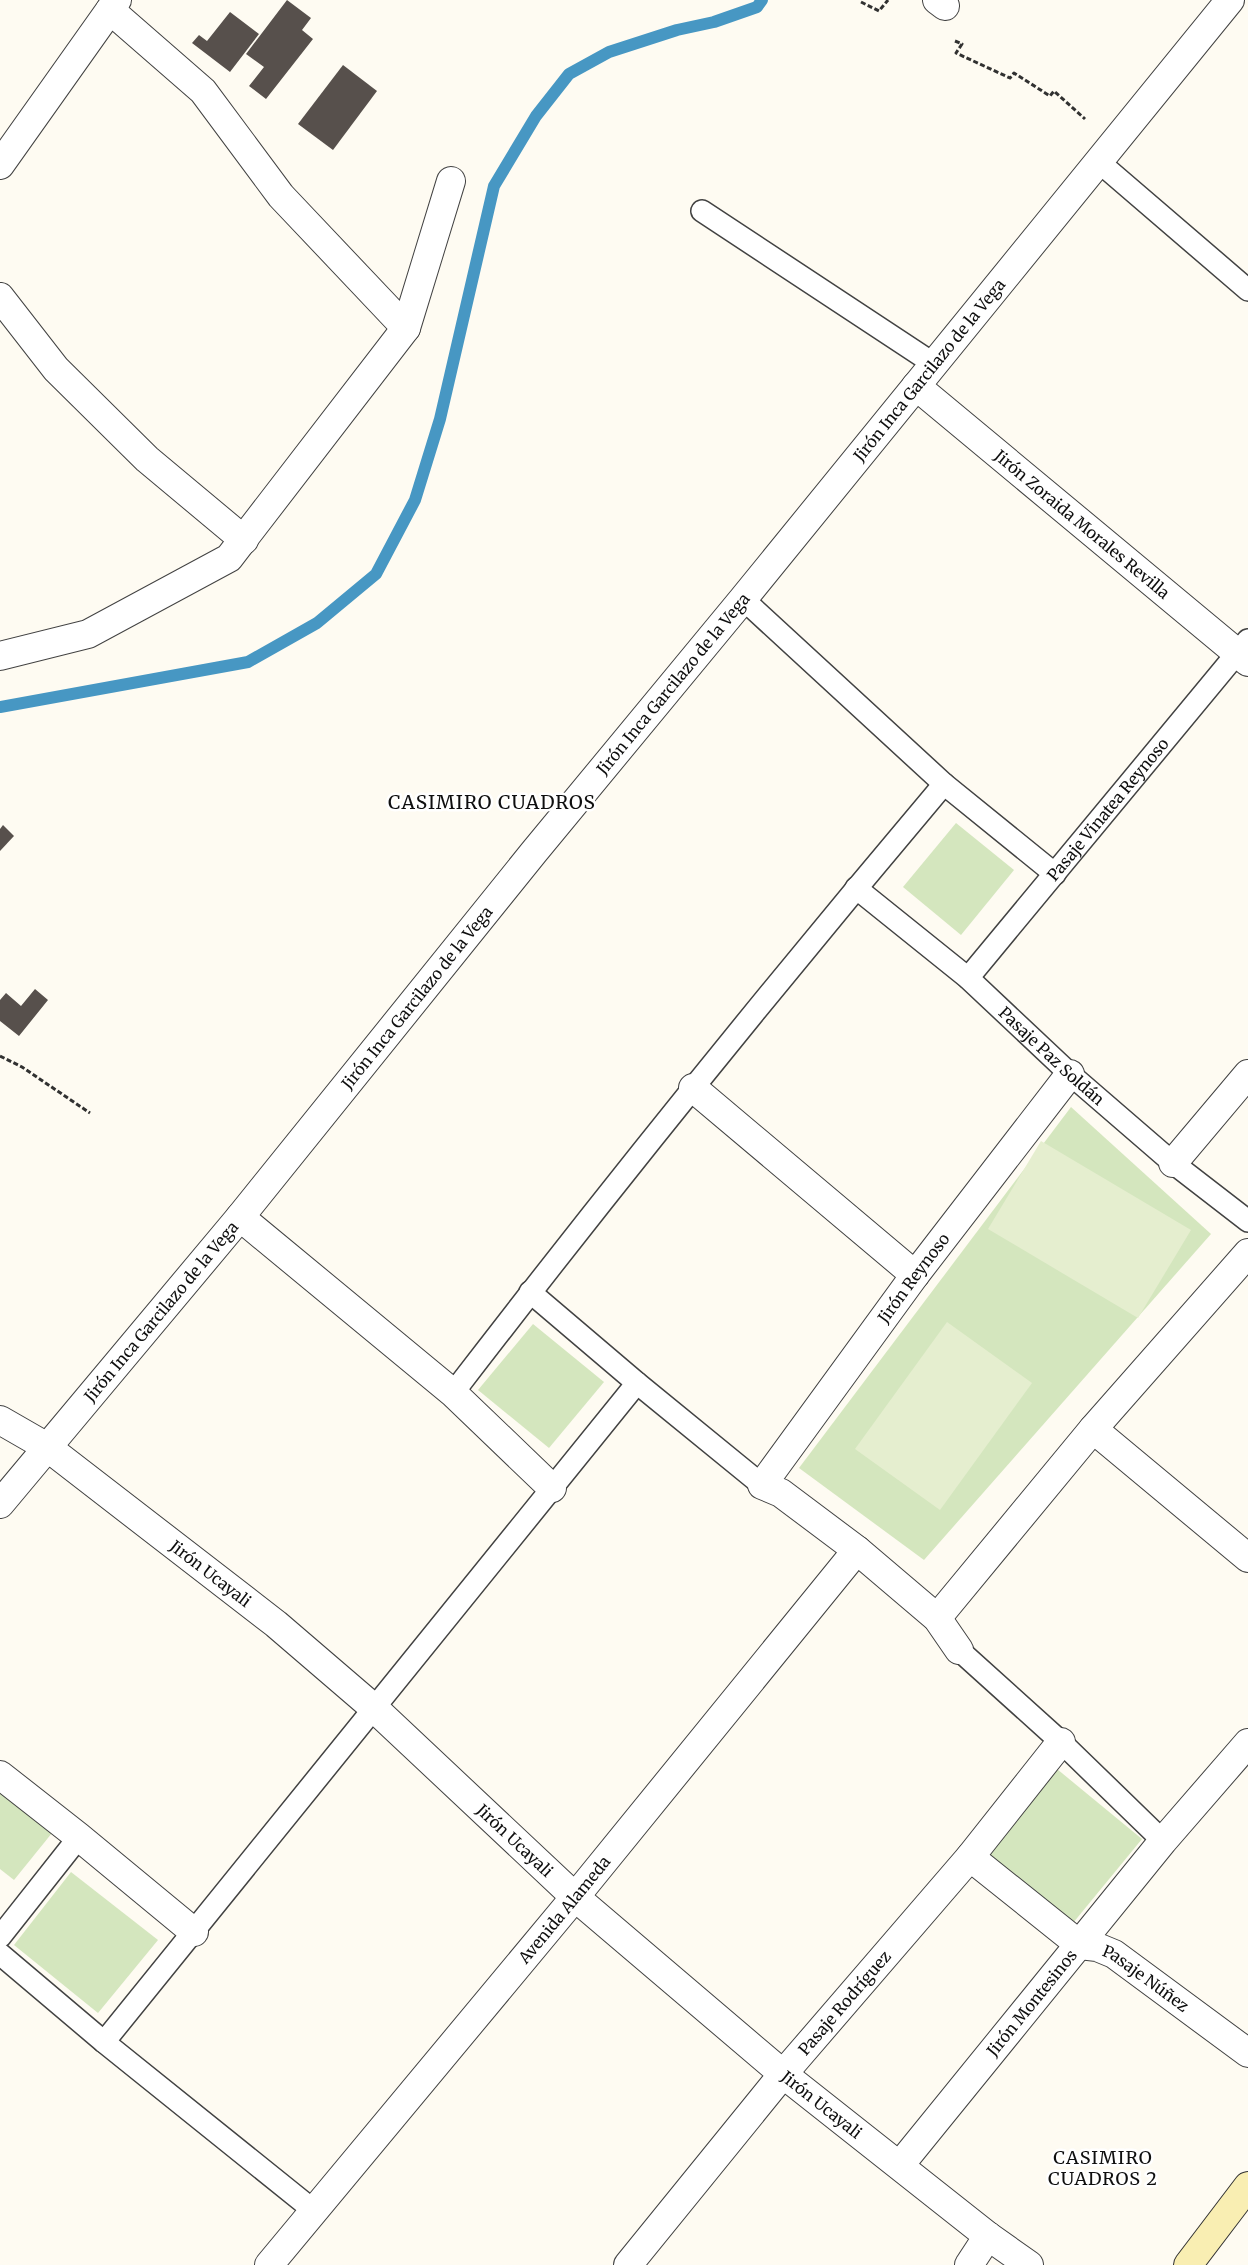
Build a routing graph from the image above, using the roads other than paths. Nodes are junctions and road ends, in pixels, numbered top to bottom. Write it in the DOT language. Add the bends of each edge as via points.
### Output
graph roads {
  1 [pos="1230,0"];
  2 [pos="113,5"];
  3 [pos="1099,162"];
  4 [pos="0,165"];
  5 [pos="451,181"];
  6 [pos="702,211"];
  7 [pos="1248,290"];
  8 [pos="0,297"];
  9 [pos="406,328"];
  10 [pos="934,364"];
  11 [pos="916,386"];
  12 [pos="244,540"];
  13 [pos="743,599"];
  14 [pos="1244,652"];
  15 [pos="0,656"];
  16 [pos="944,784"];
  17 [pos="1055,874"];
  18 [pos="856,888"];
  19 [pos="968,978"];
  20 [pos="1070,1074"];
  21 [pos="1248,1074"];
  22 [pos="693,1088"];
  23 [pos="1173,1164"];
  24 [pos="240,1217"];
  25 [pos="1248,1221"];
  26 [pos="1248,1253"];
  27 [pos="915,1276"];
  28 [pos="530,1292"];
  29 [pos="636,1383"];
  30 [pos="452,1393"];
  31 [pos="0,1420"];
  32 [pos="1094,1429"];
  33 [pos="47,1447"];
  34 [pos="762,1485"];
  35 [pos="552,1488"];
  36 [pos="0,1504"];
  37 [pos="857,1550"];
  38 [pos="1248,1558"];
  39 [pos="937,1618"];
  40 [pos="959,1650"];
  41 [pos="375,1709"];
  42 [pos="1061,1742"];
  43 [pos="1248,1743"];
  44 [pos="0,1775"];
  45 [pos="79,1837"];
  46 [pos="1163,1841"];
  47 [pos="970,1857"];
  48 [pos="575,1897"];
  49 [pos="194,1932"];
  50 [pos="0,1937"];
  51 [pos="1080,1945"];
  52 [pos="0,1954"];
  53 [pos="104,2042"];
  54 [pos="1248,2053"];
  55 [pos="783,2074"];
  56 [pos="900,2165"];
  57 [pos="1248,2186"];
  58 [pos="313,2210"];
  59 [pos="988,2236"];
  60 [pos="269,2265"];
  61 [pos="628,2265"];
  62 [pos="968,2265"];
  63 [pos="1029,2265"];
  64 [pos="1188,2265"];
  1 -- 3 [label="street, Jirón Inca Garcilazo de la Vega"];
  2 -- 4 [label="street"];
  2 -- 9 [label="street" via="203,91 281,196"];
  3 -- 7 [label="lane"];
  3 -- 10 [label="street, Jirón Inca Garcilazo de la Vega"];
  5 -- 9 [label="street"];
  6 -- 10 [label="lane"];
  8 -- 12 [label="street" via="56,369 147,459"];
  9 -- 12 [label="street"];
  10 -- 11 [label="street, Jirón Inca Garcilazo de la Vega"];
  11 -- 13 [label="street, Jirón Inca Garcilazo de la Vega"];
  11 -- 14 [label="street, Jirón Zoraida Morales Revilla"];
  12 -- 15 [label="street" via="229,558 88,634"];
  13 -- 16 [label="lane"];
  13 -- 24 [label="street, Jirón Inca Garcilazo de la Vega"];
  14 -- 17 [label="lane, Pasaje Vinatea Reynoso"];
  16 -- 17 [label="lane"];
  16 -- 18 [label="lane"];
  17 -- 19 [label="lane, Pasaje Vinatea Reynoso"];
  18 -- 19 [label="lane, Pasaje Paz Soldán"];
  18 -- 22 [label="lane"];
  19 -- 20 [label="lane, Pasaje Paz Soldán"];
  20 -- 23 [label="lane, Pasaje Paz Soldán"];
  20 -- 27 [label="street, Jirón Reynoso"];
  21 -- 23 [label="street"];
  22 -- 27 [label="street"];
  22 -- 28 [label="lane"];
  23 -- 25 [label="lane, Pasaje Paz Soldán"];
  24 -- 30 [label="street"];
  24 -- 33 [label="street, Jirón Inca Garcilazo de la Vega"];
  26 -- 32 [label="street"];
  27 -- 34 [label="street, Jirón Reynoso"];
  28 -- 29 [label="lane"];
  28 -- 30 [label="lane"];
  29 -- 34 [label="lane"];
  29 -- 35 [label="lane"];
  30 -- 35 [label="street"];
  31 -- 33 [label="street, Jirón Ucayali"];
  32 -- 38 [label="street"];
  32 -- 39 [label="street"];
  33 -- 36 [label="street, Jirón Inca Garcilazo de la Vega"];
  33 -- 41 [label="street, Jirón Ucayali" via="276,1624"];
  34 -- 37 [label="street" via="781,1493"];
  35 -- 41 [label="lane"];
  37 -- 39 [label="street"];
  37 -- 48 [label="street, Avenida Alameda"];
  39 -- 40 [label="street"];
  40 -- 42 [label="lane"];
  41 -- 48 [label="street, Jirón Ucayali"];
  41 -- 49 [label="lane"];
  42 -- 46 [label="lane"];
  42 -- 47 [label="street, Pasaje Rodríguez"];
  43 -- 46 [label="street, Jirón Montesinos"];
  44 -- 45 [label="street"];
  45 -- 49 [label="street"];
  45 -- 50 [label="lane"];
  46 -- 51 [label="street, Jirón Montesinos"];
  47 -- 51 [label="street, Pasaje Núñez"];
  47 -- 55 [label="street, Pasaje Rodríguez"];
  48 -- 55 [label="street, Jirón Ucayali"];
  48 -- 58 [label="street, Avenida Alameda"];
  49 -- 53 [label="lane"];
  51 -- 54 [label="street, Pasaje Núñez" via="1114,1954"];
  51 -- 56 [label="street, Jirón Montesinos"];
  52 -- 53 [label="lane"];
  53 -- 58 [label="lane"];
  55 -- 56 [label="street, Jirón Ucayali"];
  55 -- 61 [label="street, Pasaje Rodríguez"];
  56 -- 59 [label="street, Jirón Ucayali"];
  57 -- 64 [label="street"];
  58 -- 60 [label="street, Avenida Alameda"];
  59 -- 62 [label="street"];
  59 -- 63 [label="street, Jirón Ucayali"];
}
